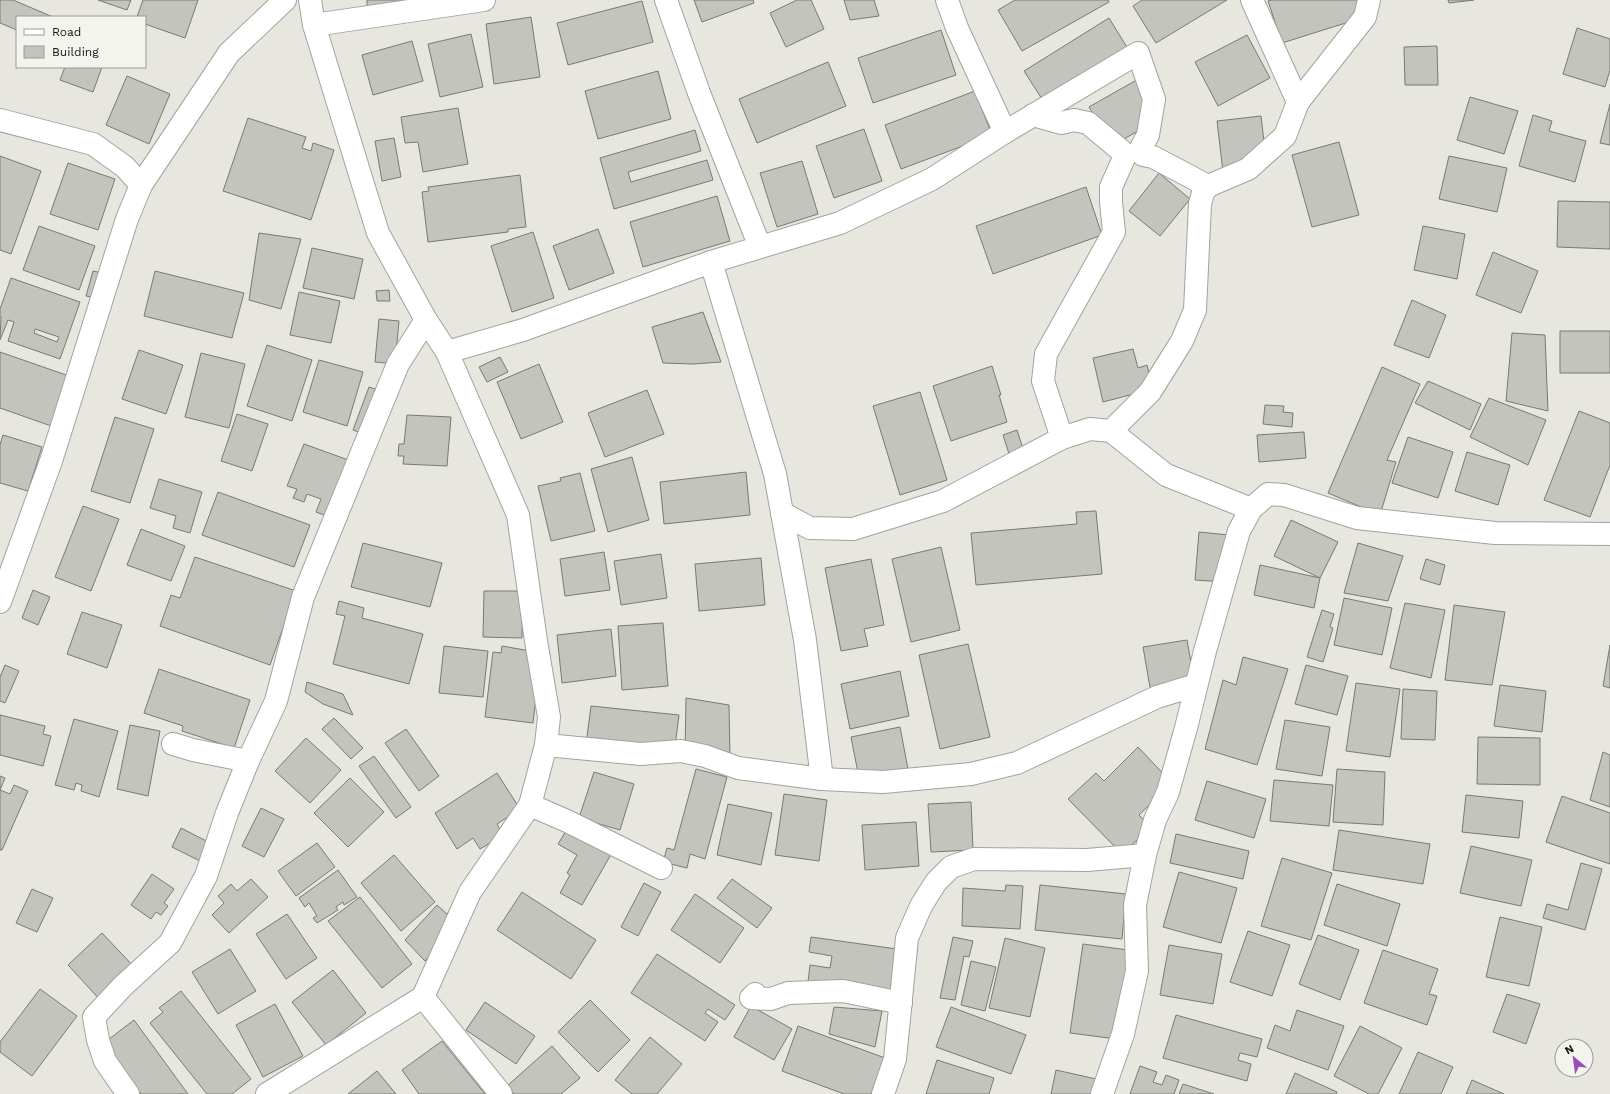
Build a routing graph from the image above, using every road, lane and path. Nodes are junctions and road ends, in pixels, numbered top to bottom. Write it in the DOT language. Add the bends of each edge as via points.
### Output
graph roads {
  1 [pos="285,0"];
  2 [pos="310,0"];
  3 [pos="484,0"];
  4 [pos="666,0"];
  5 [pos="947,0"];
  6 [pos="1252,0"];
  7 [pos="1369,0"];
  8 [pos="314,25"];
  9 [pos="1298,102"];
  10 [pos="1034,115"];
  11 [pos="0,120"];
  12 [pos="1005,132"];
  13 [pos="141,185"];
  14 [pos="1208,186"];
  15 [pos="760,247"];
  16 [pos="711,262"];
  17 [pos="426,320"];
  18 [pos="447,352"];
  19 [pos="1112,431"];
  20 [pos="1062,438"];
  21 [pos="1251,509"];
  22 [pos="782,513"];
  23 [pos="1610,534"];
  24 [pos="0,602"];
  25 [pos="1196,685"];
  26 [pos="173,744"];
  27 [pos="546,745"];
  28 [pos="248,761"];
  29 [pos="822,779"];
  30 [pos="530,805"];
  31 [pos="1145,855"];
  32 [pos="661,868"];
  33 [pos="755,994"];
  34 [pos="423,997"];
  35 [pos="901,1003"];
  36 [pos="128,1094"];
  37 [pos="267,1094"];
  38 [pos="501,1094"];
  39 [pos="882,1094"];
  40 [pos="1102,1094"];
  1 -- 13 [label="street" via="229,53"];
  2 -- 8 [label="street"];
  3 -- 8 [label="street"];
  4 -- 15 [label="street" via="699,93"];
  5 -- 12 [label="street" via="957,28"];
  6 -- 9 [label="street"];
  7 -- 9 [label="street" via="1365,17"];
  8 -- 17 [label="street" via="378,233"];
  9 -- 14 [label="street" via="1285,136 1248,169"];
  10 -- 12 [label="street"];
  10 -- 14 [label="street" via="1138,53 1154,99 1148,135 1141,153"];
  10 -- 20 [label="street" via="1061,123 1074,120 1088,123 1124,153 1111,187 1114,232 1046,354 1043,381"];
  11 -- 13 [label="street" via="93,144 125,167"];
  12 -- 15 [label="street" via="932,179 840,223"];
  13 -- 24 [label="street" via="51,461"];
  14 -- 19 [label="street" via="1200,204 1195,310 1182,341 1150,392"];
  15 -- 16 [label="street"];
  16 -- 18 [label="street" via="523,330"];
  16 -- 22 [label="street" via="775,474"];
  17 -- 18 [label="street"];
  17 -- 28 [label="street" via="398,364 306,589 276,701"];
  18 -- 27 [label="street" via="518,515 549,717"];
  19 -- 20 [label="street" via="1090,429"];
  19 -- 21 [label="street" via="1166,476"];
  20 -- 22 [label="street" via="943,501 853,529 810,528"];
  21 -- 23 [label="street" via="1268,494 1284,495 1357,518 1495,533"];
  21 -- 25 [label="street" via="1239,531"];
  22 -- 29 [label="street" via="805,640"];
  25 -- 29 [label="street" via="1157,697 1017,763 971,774 883,782"];
  25 -- 31 [label="street" via="1168,792 1155,820"];
  26 -- 28 [label="street"];
  27 -- 29 [label="street" via="640,754 681,751 705,756 738,768"];
  27 -- 30 [label="street"];
  28 -- 36 [label="street" via="206,876 170,943 94,1017 105,1061"];
  30 -- 32 [label="street"];
  30 -- 34 [label="street" via="470,892"];
  31 -- 35 [label="street" via="1088,860 974,858 951,866 936,882 921,906 907,938"];
  31 -- 40 [label="street" via="1135,905 1136,972 1123,1034"];
  33 -- 35 [label="street" via="751,998 771,999 788,993 843,991"];
  34 -- 37 [label="street"];
  34 -- 38 [label="street"];
  35 -- 39 [label="street" via="895,1059"];
}
